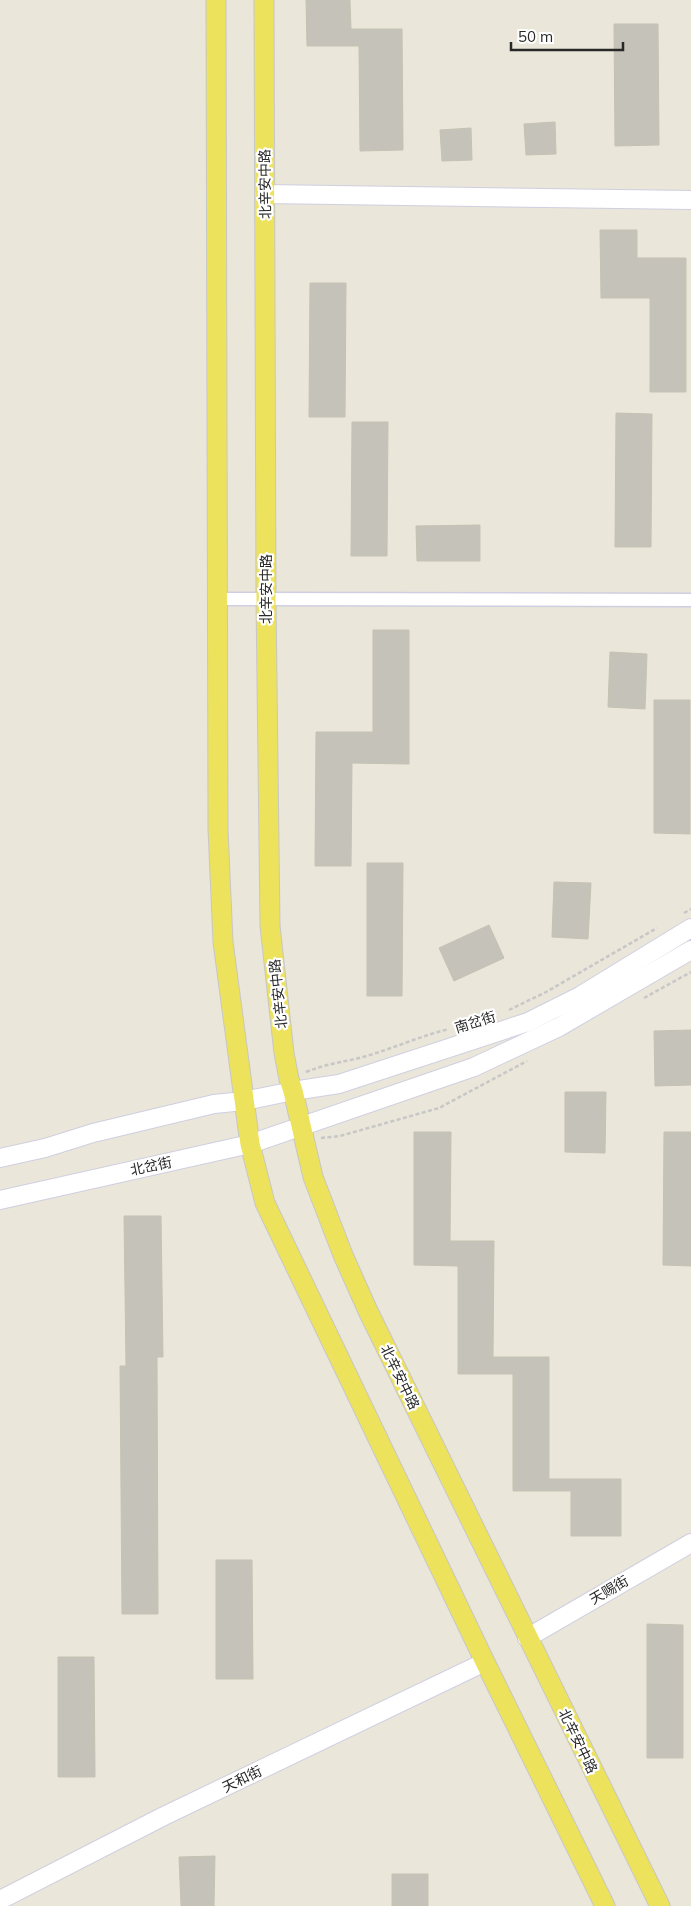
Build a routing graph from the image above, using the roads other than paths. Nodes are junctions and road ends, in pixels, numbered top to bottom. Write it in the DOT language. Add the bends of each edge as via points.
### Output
graph roads {
  1 [pos="216,0"];
  2 [pos="264,0"];
  3 [pos="264,194"];
  4 [pos="691,200"];
  5 [pos="218,599"];
  6 [pos="266,600"];
  7 [pos="691,600"];
  8 [pos="687,921"];
  9 [pos="691,950"];
  10 [pos="291,1085"];
  11 [pos="244,1101"];
  12 [pos="301,1126"];
  13 [pos="250,1144"];
  14 [pos="0,1158"];
  15 [pos="0,1200"];
  16 [pos="691,1542"];
  17 [pos="528,1638"];
  18 [pos="485,1662"];
  19 [pos="0,1900"];
  20 [pos="605,1906"];
  21 [pos="660,1906"];
  1 -- 5 [label="main road"];
  2 -- 3 [label="main road, 北辛安中路"];
  3 -- 4 [label="main road"];
  3 -- 6 [label="main road, 北辛安中路"];
  5 -- 6 [label="street"];
  5 -- 11 [label="main road" via="218,829 223,942"];
  6 -- 7 [label="street"];
  6 -- 10 [label="main road, 北辛安中路" via="270,926 284,1053"];
  8 -- 10 [label="main road, 南岔街" via="580,996 528,1022 339,1084"];
  9 -- 12 [label="main road" via="559,1027 474,1067"];
  10 -- 11 [label="main road"];
  10 -- 12 [label="main road, 北辛安中路"];
  11 -- 13 [label="main road"];
  11 -- 14 [label="main road" via="214,1104"];
  12 -- 13 [label="main road, 北岔街"];
  12 -- 17 [label="main road, 北辛安中路" via="313,1177 368,1311"];
  13 -- 15 [label="main road, 北岔街"];
  13 -- 18 [label="main road" via="265,1203"];
  16 -- 17 [label="main road, 天赐街"];
  17 -- 21 [label="main road, 北辛安中路"];
  18 -- 19 [label="main road, 天和街" via="164,1816"];
  18 -- 20 [label="main road"];
}
